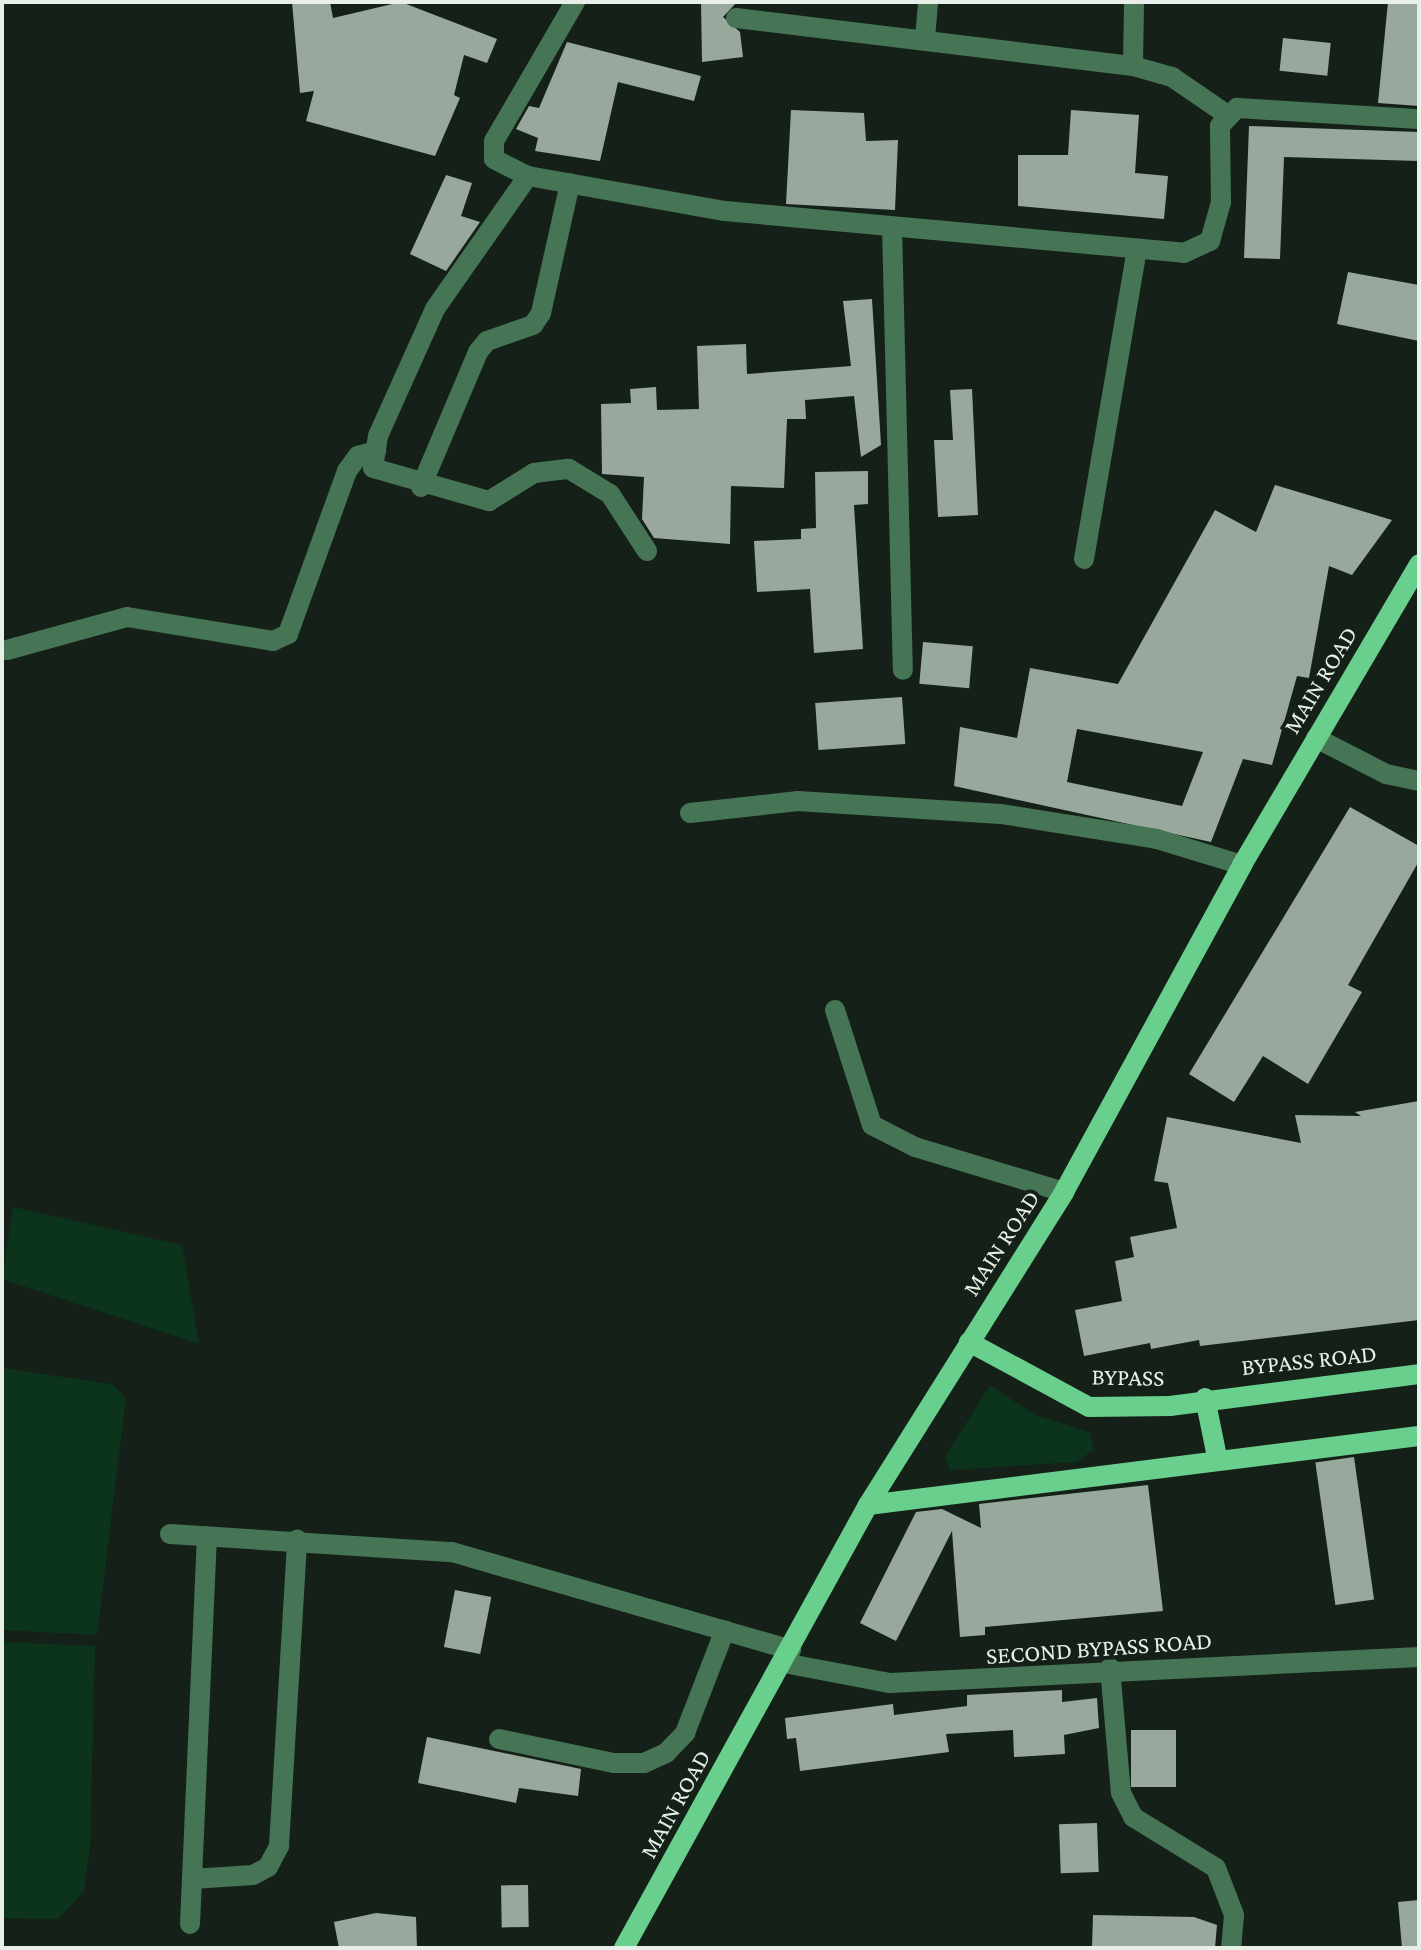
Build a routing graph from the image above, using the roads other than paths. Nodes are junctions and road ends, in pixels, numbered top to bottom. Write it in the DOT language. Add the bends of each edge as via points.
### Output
graph roads {
  1 [pos="575,2"];
  2 [pos="928,2"];
  3 [pos="1134,2"];
  4 [pos="736,18"];
  5 [pos="925,38"];
  6 [pos="1133,66"];
  7 [pos="1229,116"];
  8 [pos="1419,119"];
  9 [pos="528,176"];
  10 [pos="570,183"];
  11 [pos="892,227"];
  12 [pos="1137,249"];
  13 [pos="376,451"];
  14 [pos="421,487"];
  15 [pos="647,551"];
  16 [pos="1084,559"];
  17 [pos="1419,564"];
  18 [pos="7,650"];
  19 [pos="903,670"];
  20 [pos="1316,738"];
  21 [pos="1419,781"];
  22 [pos="690,813"];
  23 [pos="1242,865"];
  24 [pos="835,1010"];
  25 [pos="1064,1192"];
  26 [pos="969,1342"];
  27 [pos="1419,1374"];
  28 [pos="1205,1398"];
  29 [pos="1419,1436"];
  30 [pos="1217,1457"];
  31 [pos="868,1505"];
  32 [pos="170,1534"];
  33 [pos="207,1536"];
  34 [pos="297,1540"];
  35 [pos="725,1630"];
  36 [pos="787,1657"];
  37 [pos="1419,1657"];
  38 [pos="1110,1668"];
  39 [pos="499,1739"];
  40 [pos="192,1879"];
  41 [pos="190,1924"];
  42 [pos="624,1948"];
  43 [pos="1231,1948"];
  1 -- 9 [label="street" via="494,141 494,159"];
  2 -- 5 [label="street"];
  3 -- 6 [label="street"];
  4 -- 5 [label="street"];
  5 -- 6 [label="street"];
  6 -- 7 [label="street" via="1172,77"];
  7 -- 8 [label="street" via="1237,108"];
  7 -- 12 [label="street" via="1220,126 1221,202 1210,241 1184,253"];
  9 -- 10 [label="street"];
  9 -- 13 [label="street" via="435,309"];
  10 -- 11 [label="street" via="725,211"];
  10 -- 14 [label="street" via="541,313 533,325 487,341 478,352"];
  11 -- 12 [label="street"];
  11 -- 19 [label="street"];
  12 -- 16 [label="street"];
  13 -- 14 [label="street" via="373,468"];
  13 -- 18 [label="street" via="358,456 347,471 288,634 273,641 127,617"];
  14 -- 15 [label="street" via="489,501 534,473 569,469 610,494"];
  17 -- 20 [label="main road, MAIN ROAD"];
  20 -- 21 [label="street" via="1386,774"];
  20 -- 23 [label="main road, MAIN ROAD"];
  22 -- 23 [label="street" via="798,801 1001,814 1157,839"];
  23 -- 25 [label="main road, MAIN ROAD"];
  24 -- 25 [label="street" via="872,1125 915,1147"];
  25 -- 26 [label="main road, MAIN ROAD"];
  26 -- 28 [label="main road, BYPASS" via="1089,1407"];
  26 -- 31 [label="main road, MAIN ROAD"];
  27 -- 28 [label="main road, BYPASS ROAD"];
  28 -- 30 [label="main road"];
  29 -- 30 [label="main road"];
  30 -- 31 [label="main road"];
  31 -- 36 [label="main road, MAIN ROAD"];
  32 -- 33 [label="street, SECOND BYPASS ROAD"];
  33 -- 34 [label="street, SECOND BYPASS ROAD"];
  33 -- 40 [label="street"];
  34 -- 35 [label="street, SECOND BYPASS ROAD" via="452,1552"];
  34 -- 40 [label="street" via="279,1846 268,1867 253,1875"];
  35 -- 36 [label="street, SECOND BYPASS ROAD"];
  35 -- 39 [label="street" via="685,1733 666,1753 644,1763 614,1763"];
  36 -- 38 [label="street, SECOND BYPASS ROAD" via="890,1683"];
  36 -- 42 [label="main road, MAIN ROAD"];
  37 -- 38 [label="street, SECOND BYPASS ROAD"];
  38 -- 43 [label="street" via="1121,1793 1133,1817 1216,1868 1234,1915"];
  40 -- 41 [label="street"];
}
